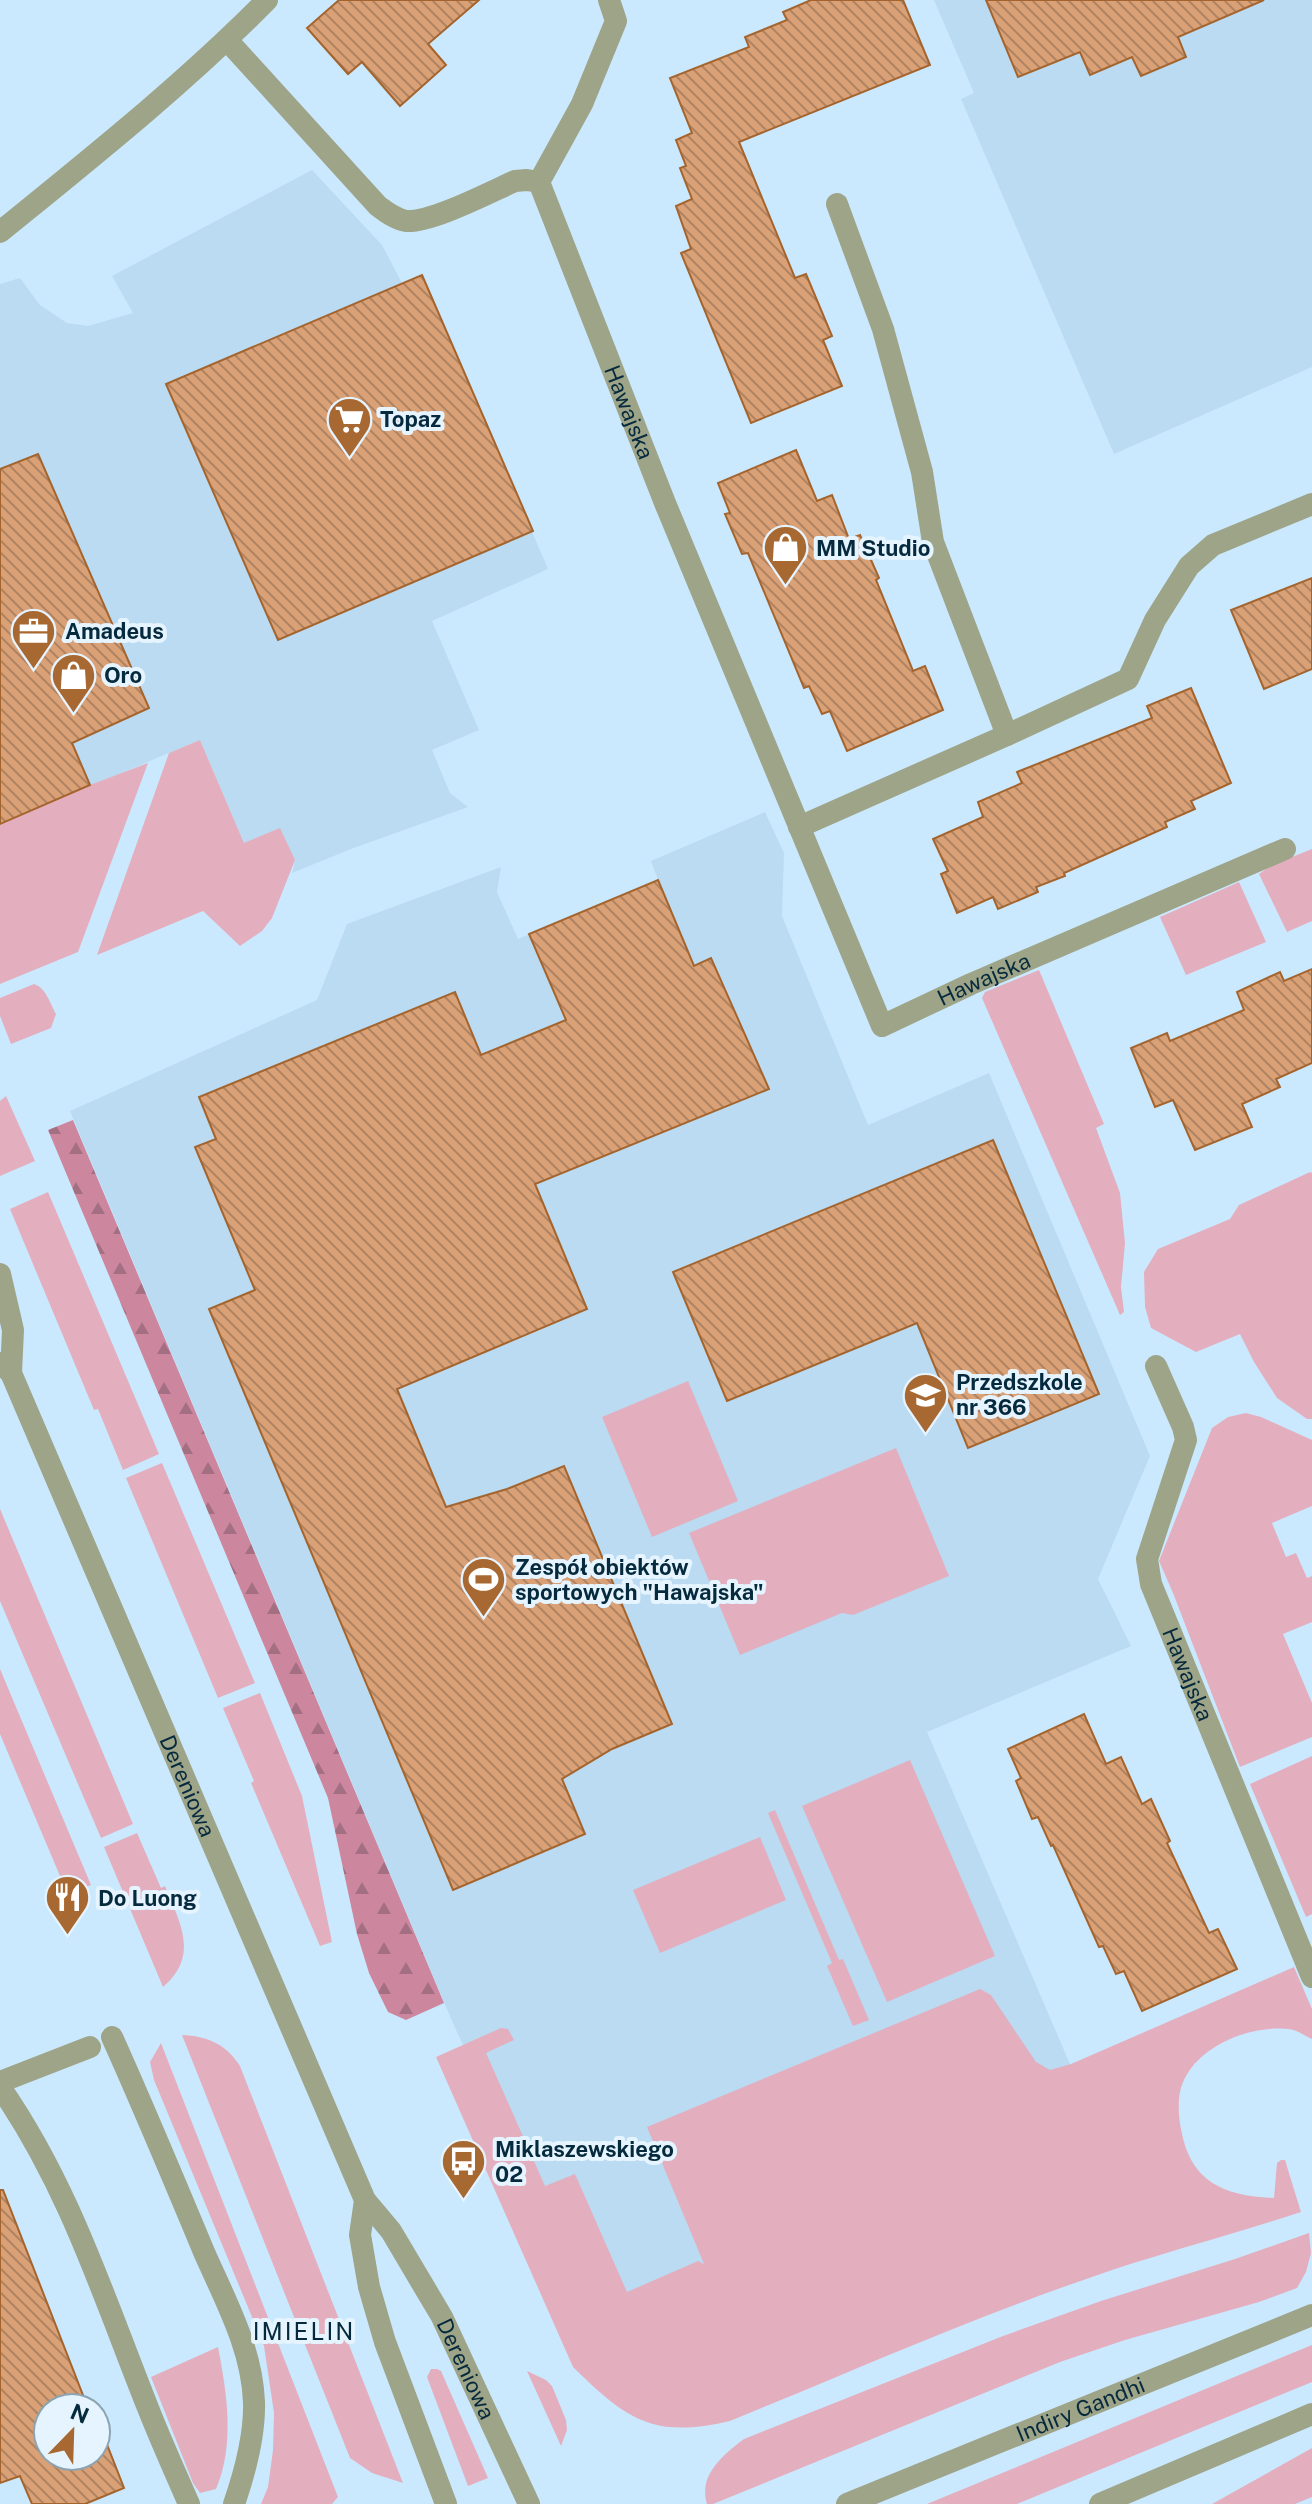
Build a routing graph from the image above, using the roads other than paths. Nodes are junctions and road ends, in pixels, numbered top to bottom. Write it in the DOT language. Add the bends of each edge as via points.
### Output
graph roads {
  1 [pos="267,0"];
  2 [pos="609,0"];
  3 [pos="227,40"];
  4 [pos="539,182"];
  5 [pos="837,204"];
  6 [pos="0,232"];
  7 [pos="1312,504"];
  8 [pos="1007,735"];
  9 [pos="799,827"];
  10 [pos="1285,849"];
  11 [pos="0,1274"];
  12 [pos="1156,1366"];
  13 [pos="5,1368"];
  14 [pos="1312,1977"];
  15 [pos="112,2037"];
  16 [pos="90,2047"];
  17 [pos="0,2085"];
  18 [pos="365,2200"];
  19 [pos="1312,2315"];
  20 [pos="1312,2414"];
  21 [pos="189,2504"];
  22 [pos="234,2504"];
  23 [pos="446,2504"];
  24 [pos="529,2504"];
  25 [pos="847,2504"];
  26 [pos="1100,2504"];
  1 -- 3 [label="street"];
  2 -- 4 [label="street" via="616,21 582,104"];
  3 -- 4 [label="street" via="378,206 402,220 437,214 515,181"];
  3 -- 6 [label="street"];
  4 -- 9 [label="street, Hawajska"];
  5 -- 8 [label="street" via="887,343 922,472 933,542"];
  7 -- 8 [label="street" via="1213,545 1189,566 1155,620 1128,679"];
  8 -- 9 [label="street"];
  9 -- 10 [label="street, Hawajska" via="882,1026"];
  11 -- 13 [label="street, Dereniowa" via="13,1330"];
  12 -- 14 [label="street, Hawajska" via="1186,1440 1147,1559 1151,1584"];
  13 -- 18 [label="street, Dereniowa"];
  15 -- 22 [label="street" via="248,2356 254,2404 251,2439"];
  16 -- 17 [label="street"];
  17 -- 21 [label="street" via="48,2165 90,2255"];
  18 -- 23 [label="street, Dereniowa" via="360,2235 369,2287"];
  18 -- 24 [label="street, Dereniowa" via="391,2231 442,2317"];
  19 -- 25 [label="street, Indiry Gandhi"];
  20 -- 26 [label="street"];
}
